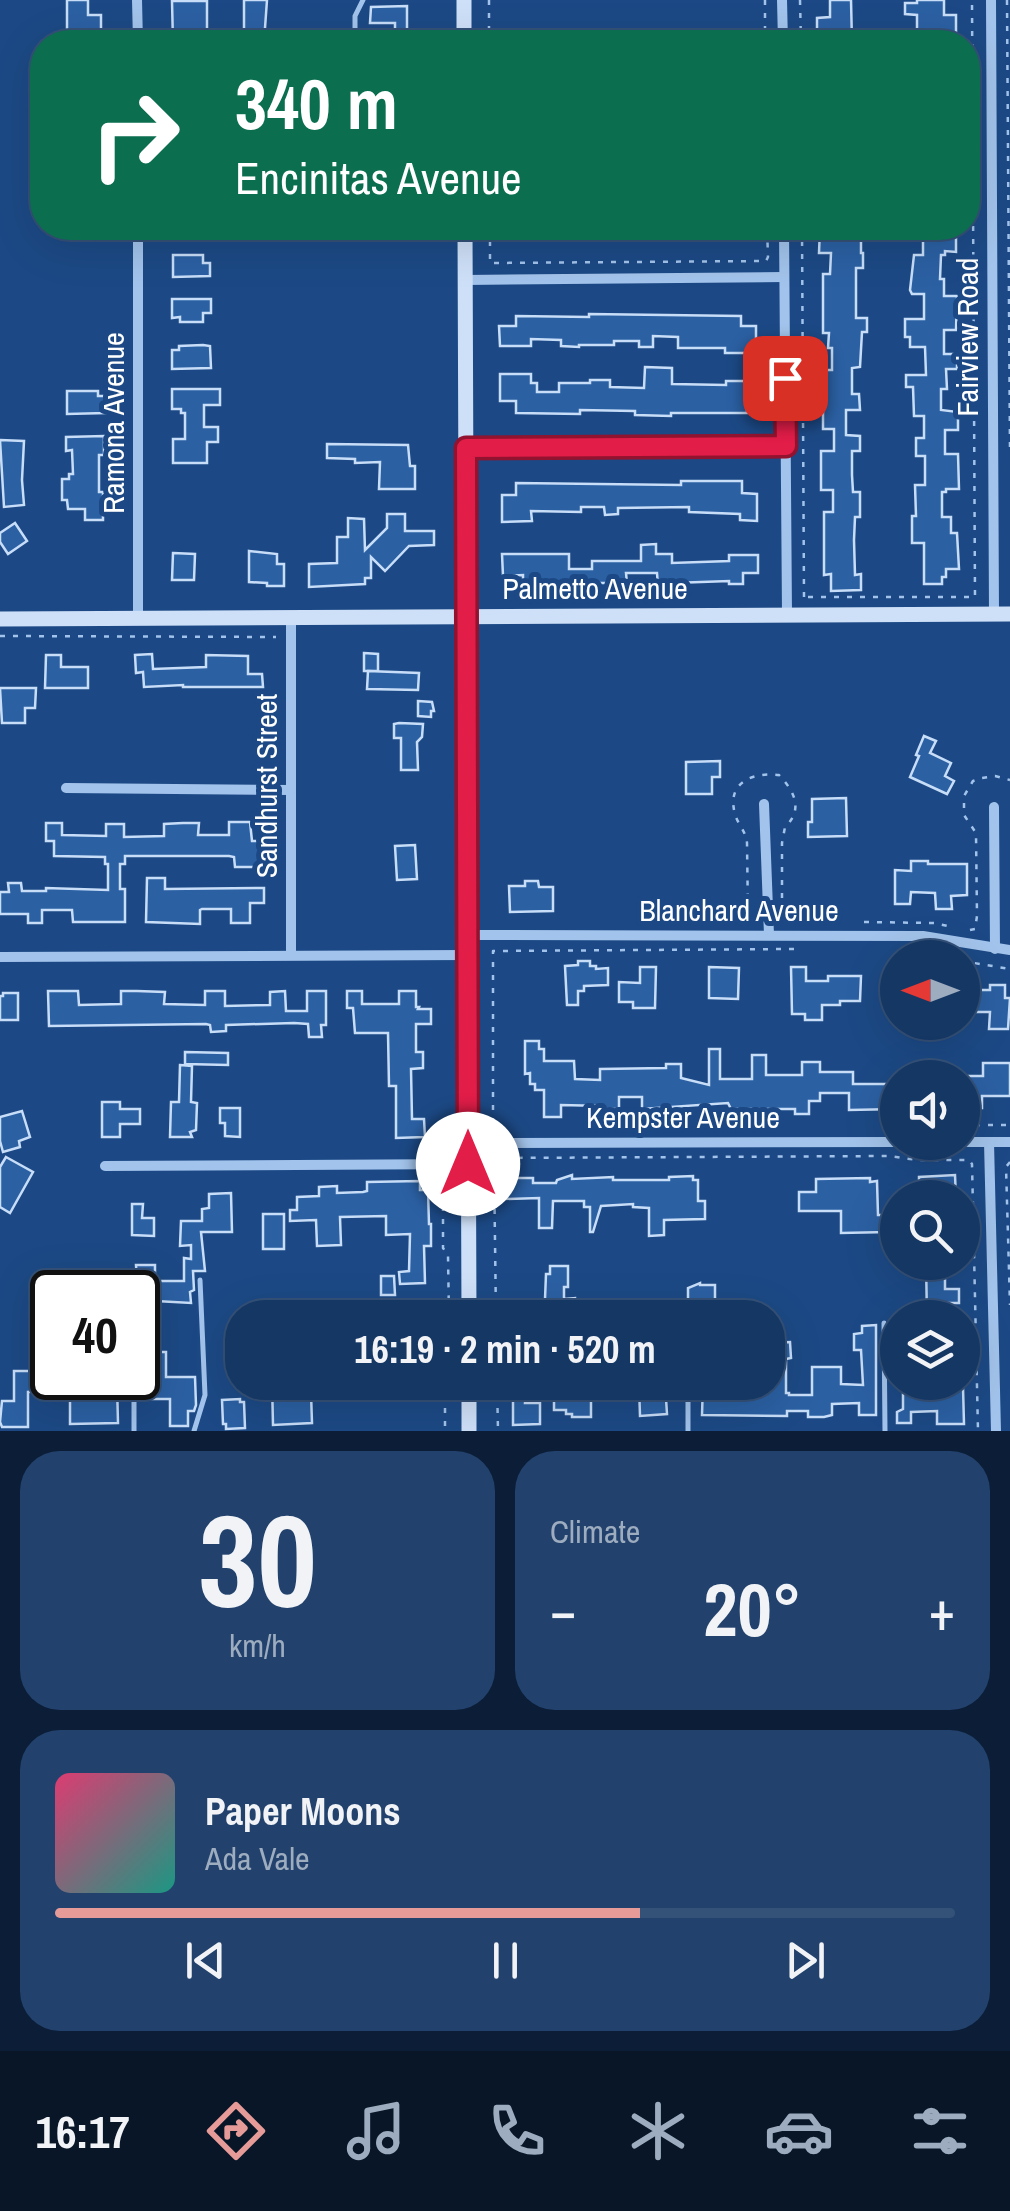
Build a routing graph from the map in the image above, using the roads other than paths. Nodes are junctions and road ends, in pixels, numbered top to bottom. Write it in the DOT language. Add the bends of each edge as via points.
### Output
graph roads {
  1 [pos="138,0"];
  2 [pos="362,0"];
  3 [pos="464,0"];
  4 [pos="782,0"];
  5 [pos="991,0"];
  6 [pos="138,30"];
  7 [pos="354,30"];
  8 [pos="464,30"];
  9 [pos="783,30"];
  10 [pos="138,240"];
  11 [pos="465,240"];
  12 [pos="784,240"];
  13 [pos="784,278"];
  14 [pos="465,280"];
  15 [pos="786,446"];
  16 [pos="466,448"];
  17 [pos="1002,614"];
  18 [pos="787,615"];
  19 [pos="466,616"];
  20 [pos="290,617"];
  21 [pos="138,618"];
  22 [pos="0,619"];
  23 [pos="66,788"];
  24 [pos="291,790"];
  25 [pos="764,804"];
  26 [pos="994,806"];
  27 [pos="467,935"];
  28 [pos="768,935"];
  29 [pos="995,949"];
  30 [pos="1010,950"];
  31 [pos="291,955"];
  32 [pos="467,955"];
  33 [pos="0,957"];
  34 [pos="880,1142"];
  35 [pos="980,1142"];
  36 [pos="989,1142"];
  37 [pos="1010,1142"];
  38 [pos="468,1143"];
  39 [pos="468,1164"];
  40 [pos="105,1166"];
  41 [pos="200,1280"];
  42 [pos="469,1300"];
  43 [pos="134,1400"];
  44 [pos="469,1400"];
  45 [pos="688,1400"];
  46 [pos="885,1400"];
  47 [pos="134,1431"];
  48 [pos="194,1431"];
  49 [pos="469,1431"];
  50 [pos="688,1431"];
  51 [pos="885,1431"];
  52 [pos="996,1431"];
  1 -- 6 [label="street"];
  2 -- 7 [label="lane"];
  3 -- 8 [label="street"];
  4 -- 9 [label="street"];
  5 -- 17 [label="street, Fairview Road"];
  10 -- 21 [label="street, Ramona Avenue"];
  11 -- 14 [label="street"];
  12 -- 13 [label="street"];
  13 -- 14 [label="street"];
  13 -- 15 [label="street"];
  14 -- 16 [label="street"];
  15 -- 16 [label="street"];
  15 -- 18 [label="street"];
  16 -- 19 [label="street"];
  17 -- 18 [label="street, Palmetto Avenue"];
  18 -- 19 [label="street, Palmetto Avenue"];
  19 -- 20 [label="street, Palmetto Avenue"];
  19 -- 27 [label="street"];
  20 -- 21 [label="street, Palmetto Avenue"];
  20 -- 24 [label="street, Sandhurst Street"];
  21 -- 22 [label="street, Palmetto Avenue"];
  23 -- 24 [label="street"];
  24 -- 31 [label="street, Sandhurst Street"];
  25 -- 28 [label="street"];
  26 -- 29 [label="street"];
  27 -- 28 [label="street, Blanchard Avenue"];
  27 -- 32 [label="street"];
  28 -- 29 [label="street, Blanchard Avenue" via="923,936"];
  29 -- 30 [label="street, Blanchard Avenue"];
  31 -- 32 [label="street"];
  31 -- 33 [label="street"];
  32 -- 38 [label="street"];
  34 -- 38 [label="street, Kempster Avenue"];
  35 -- 36 [label="street"];
  36 -- 37 [label="street"];
  36 -- 52 [label="street"];
  38 -- 39 [label="street"];
  39 -- 40 [label="street"];
  39 -- 42 [label="street"];
  41 -- 48 [label="lane" via="205,1396"];
  43 -- 47 [label="lane"];
  44 -- 49 [label="street"];
  45 -- 50 [label="lane"];
  46 -- 51 [label="lane"];
}
